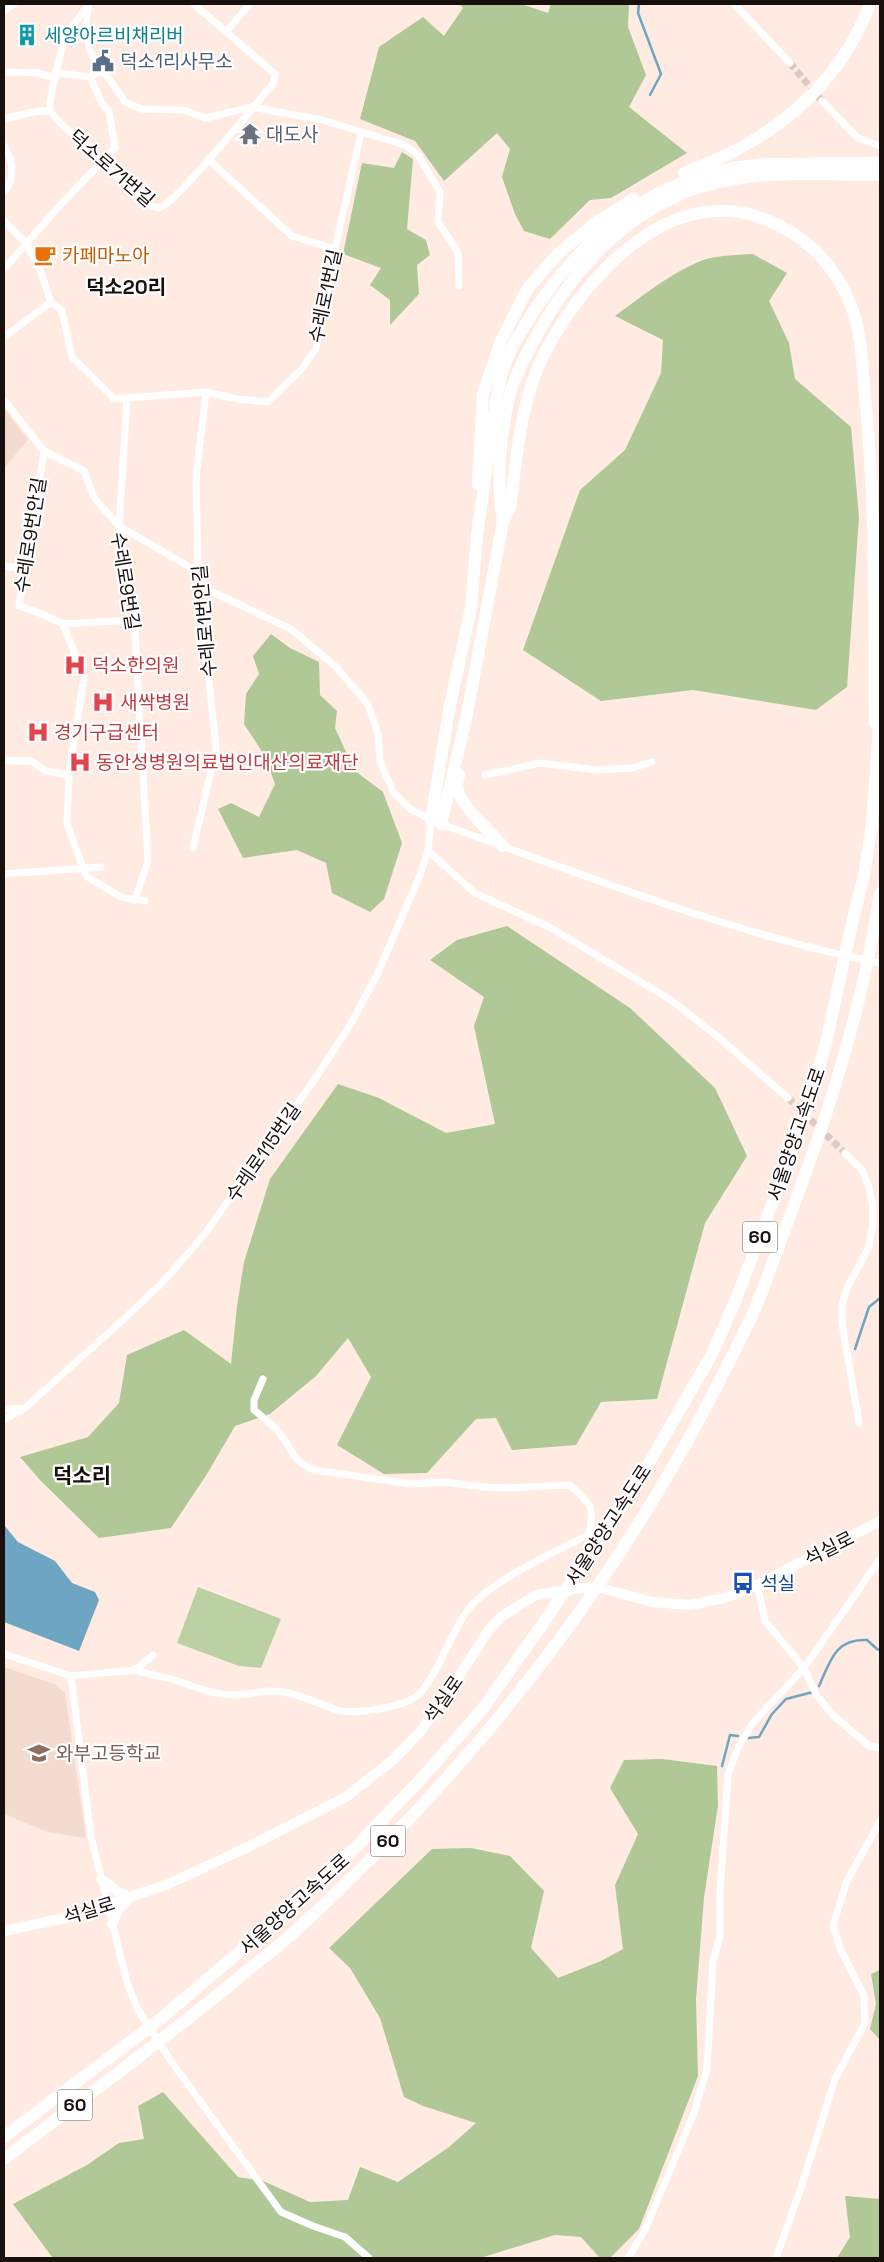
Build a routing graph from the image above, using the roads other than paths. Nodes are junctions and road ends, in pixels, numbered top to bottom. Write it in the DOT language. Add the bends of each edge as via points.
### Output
graph roads {
  1 [pos="14,4"];
  2 [pos="89,4"];
  3 [pos="194,4"];
  4 [pos="250,4"];
  5 [pos="734,4"];
  6 [pos="870,4"];
  7 [pos="4,11"];
  8 [pos="226,32"];
  9 [pos="790,62"];
  10 [pos="101,71"];
  11 [pos="4,72"];
  12 [pos="56,75"];
  13 [pos="90,77"];
  14 [pos="822,101"];
  15 [pos="252,107"];
  16 [pos="50,110"];
  17 [pos="4,119"];
  18 [pos="361,133"];
  19 [pos="4,146"];
  20 [pos="880,146"];
  21 [pos="208,159"];
  22 [pos="100,162"];
  23 [pos="880,163"];
  24 [pos="880,175"];
  25 [pos="4,192"];
  26 [pos="4,221"];
  27 [pos="26,243"];
  28 [pos="335,249"];
  29 [pos="4,269"];
  30 [pos="459,286"];
  31 [pos="51,302"];
  32 [pos="4,337"];
  33 [pos="206,392"];
  34 [pos="127,399"];
  35 [pos="4,400"];
  36 [pos="44,451"];
  37 [pos="503,521"];
  38 [pos="119,526"];
  39 [pos="477,535"];
  40 [pos="4,566"];
  41 [pos="24,569"];
  42 [pos="198,572"];
  43 [pos="200,586"];
  44 [pos="134,620"];
  45 [pos="63,624"];
  46 [pos="880,712"];
  47 [pos="460,744"];
  48 [pos="4,759"];
  49 [pos="652,762"];
  50 [pos="69,774"];
  51 [pos="485,775"];
  52 [pos="875,783"];
  53 [pos="436,822"];
  54 [pos="503,846"];
  55 [pos="193,848"];
  56 [pos="428,851"];
  57 [pos="101,867"];
  58 [pos="83,868"];
  59 [pos="4,874"];
  60 [pos="880,895"];
  61 [pos="135,900"];
  62 [pos="145,901"];
  63 [pos="880,963"];
  64 [pos="788,1098"];
  65 [pos="845,1153"];
  66 [pos="263,1379"];
  67 [pos="4,1409"];
  68 [pos="23,1409"];
  69 [pos="4,1420"];
  70 [pos="859,1423"];
  71 [pos="4,1426"];
  72 [pos="880,1521"];
  73 [pos="588,1535"];
  74 [pos="880,1559"];
  75 [pos="757,1585"];
  76 [pos="581,1588"];
  77 [pos="4,1654"];
  78 [pos="153,1655"];
  79 [pos="804,1668"];
  80 [pos="135,1670"];
  81 [pos="70,1676"];
  82 [pos="880,1748"];
  83 [pos="880,1821"];
  84 [pos="101,1879"];
  85 [pos="130,1897"];
  86 [pos="106,1905"];
  87 [pos="112,1924"];
  88 [pos="4,1932"];
  89 [pos="4,2136"];
  90 [pos="4,2159"];
  91 [pos="369,2258"];
  92 [pos="628,2258"];
  93 [pos="776,2258"];
  1 -- 7 [label="street"];
  2 -- 10 [label="street" via="85,29 89,48"];
  2 -- 12 [label="street" via="67,35"];
  3 -- 8 [label="street"];
  4 -- 8 [label="street"];
  5 -- 9 [label="street"];
  6 -- 39 [label="highway" via="862,25 836,68 809,100 739,149 652,188 595,222 559,253 528,288 501,341 483,394"];
  8 -- 15 [label="street" via="275,74 273,84"];
  10 -- 13 [label="street"];
  10 -- 15 [label="street" via="125,102 141,109 183,110 205,118"];
  11 -- 12 [label="street"];
  12 -- 13 [label="street"];
  12 -- 16 [label="street"];
  13 -- 22 [label="street" via="102,103 110,111 115,148"];
  14 -- 20 [label="street" via="858,138"];
  15 -- 18 [label="street" via="322,120"];
  15 -- 21 [label="street"];
  16 -- 17 [label="street"];
  16 -- 22 [label="street, 덕소로71번길" via="64,127 98,154"];
  18 -- 28 [label="street, 수레로1번길"];
  18 -- 30 [label="street" via="406,145 418,155 440,192 438,222 458,252"];
  19 -- 25 [label="street" via="12,158 12,172"];
  21 -- 22 [label="street, 덕소로71번길" via="169,203 159,208 151,206"];
  21 -- 28 [label="street" via="292,236"];
  22 -- 27 [label="street"];
  23 -- 39 [label="highway" via="765,164 699,176 632,209 590,242 535,309 502,372"];
  24 -- 37 [label="highway" via="775,175 734,178 703,186 671,199 633,221 600,248 550,311 526,355 511,393 503,437 500,500"];
  26 -- 27 [label="street, 수레로1번길"];
  27 -- 29 [label="street"];
  27 -- 31 [label="street, 수레로1번길"];
  28 -- 33 [label="street, 수레로1번길" via="316,348 302,369 268,402"];
  31 -- 32 [label="street"];
  31 -- 34 [label="street, 수레로1번길" via="62,311 72,358 114,399"];
  33 -- 34 [label="street, 수레로1번길"];
  33 -- 42 [label="street, 수레로1번안길" via="196,477"];
  34 -- 38 [label="street"];
  35 -- 36 [label="street, 수레로9번길"];
  36 -- 38 [label="street, 수레로9번길" via="84,471 94,498"];
  36 -- 41 [label="street, 수레로9번안길"];
  37 -- 47 [label="highway"];
  37 -- 52 [label="highway" via="510,508 528,397 543,356 568,312 607,266 635,242 662,225 708,210 751,213 802,238 837,276 851,305 859,338 873,514"];
  38 -- 42 [label="street"];
  38 -- 44 [label="street, 수레로9번길"];
  39 -- 53 [label="highway" via="471,608 449,710"];
  40 -- 41 [label="street"];
  41 -- 45 [label="street, 수레로9번안길" via="19,606"];
  42 -- 43 [label="street, 수레로1번안길"];
  43 -- 53 [label="street" via="291,629 335,666 368,704 378,734 380,761 393,792 410,809"];
  43 -- 55 [label="street, 수레로1번안길" via="216,749"];
  44 -- 45 [label="street"];
  44 -- 61 [label="street, 수레로9번길" via="148,862"];
  45 -- 50 [label="street" via="84,678"];
  46 -- 52 [label="highway, 서울양양고속도로 / 60"];
  47 -- 53 [label="highway"];
  47 -- 54 [label="highway" via="462,754 457,787 473,814"];
  48 -- 50 [label="street" via="31,761 46,771"];
  49 -- 51 [label="street" via="632,768 597,770 540,763"];
  50 -- 58 [label="street" via="67,824"];
  52 -- 89 [label="highway, 서울양양고속도로 / 60" via="864,875 826,1043 799,1133 737,1297 711,1356 639,1480 481,1711 356,1847 277,1920 158,2021"];
  53 -- 54 [label="street"];
  53 -- 56 [label="street, 수레로115번길"];
  54 -- 63 [label="street" via="724,923 823,952"];
  56 -- 64 [label="street" via="475,892 551,928 671,1000"];
  56 -- 68 [label="street, 수레로115번길" via="400,924 350,1025 204,1235 162,1283"];
  57 -- 58 [label="street"];
  58 -- 59 [label="street"];
  58 -- 61 [label="street" via="86,876 121,897"];
  60 -- 90 [label="highway, 서울양양고속도로 / 60" via="863,981 828,1114 756,1305 672,1470 623,1550 538,1671 461,1765 362,1868 290,1936 167,2036"];
  61 -- 62 [label="street"];
  65 -- 70 [label="street" via="862,1170 869,1187 873,1225 869,1247 842,1304 842,1323"];
  66 -- 73 [label="street" via="254,1400 254,1410 278,1432 302,1465 314,1470 412,1484 445,1482 507,1488 570,1485 592,1509"];
  67 -- 68 [label="street"];
  68 -- 69 [label="street, 수레로115번길"];
  68 -- 71 [label="street"];
  72 -- 75 [label="main road, 석실로"];
  73 -- 76 [label="street" via="590,1558 579,1581"];
  73 -- 80 [label="street" via="497,1584 481,1597 456,1628 428,1683 406,1703 365,1710 339,1710 308,1698 272,1691 242,1696 214,1693"];
  74 -- 79 [label="street"];
  75 -- 76 [label="main road, 석실로" via="724,1598 690,1605 653,1602 600,1588"];
  75 -- 79 [label="street" via="765,1621"];
  76 -- 85 [label="main road, 석실로" via="536,1595 502,1616 489,1630 420,1732 394,1759 346,1796 263,1840 166,1885"];
  77 -- 81 [label="street"];
  78 -- 80 [label="street"];
  79 -- 82 [label="street" via="817,1696 834,1716 869,1746"];
  79 -- 92 [label="street" via="752,1724 728,1774 720,1935 713,1962 707,2069 694,2113 645,2230"];
  80 -- 81 [label="street"];
  81 -- 84 [label="street" via="91,1837"];
  83 -- 93 [label="street" via="846,1883 833,1926 864,1996 865,2022 835,2079"];
  84 -- 85 [label="main road"];
  84 -- 86 [label="street"];
  85 -- 86 [label="main road, 석실로"];
  85 -- 87 [label="main road"];
  86 -- 87 [label="street"];
  86 -- 88 [label="main road, 석실로"];
  87 -- 91 [label="street" via="137,2008 173,2064 281,2212 344,2237"];
}
